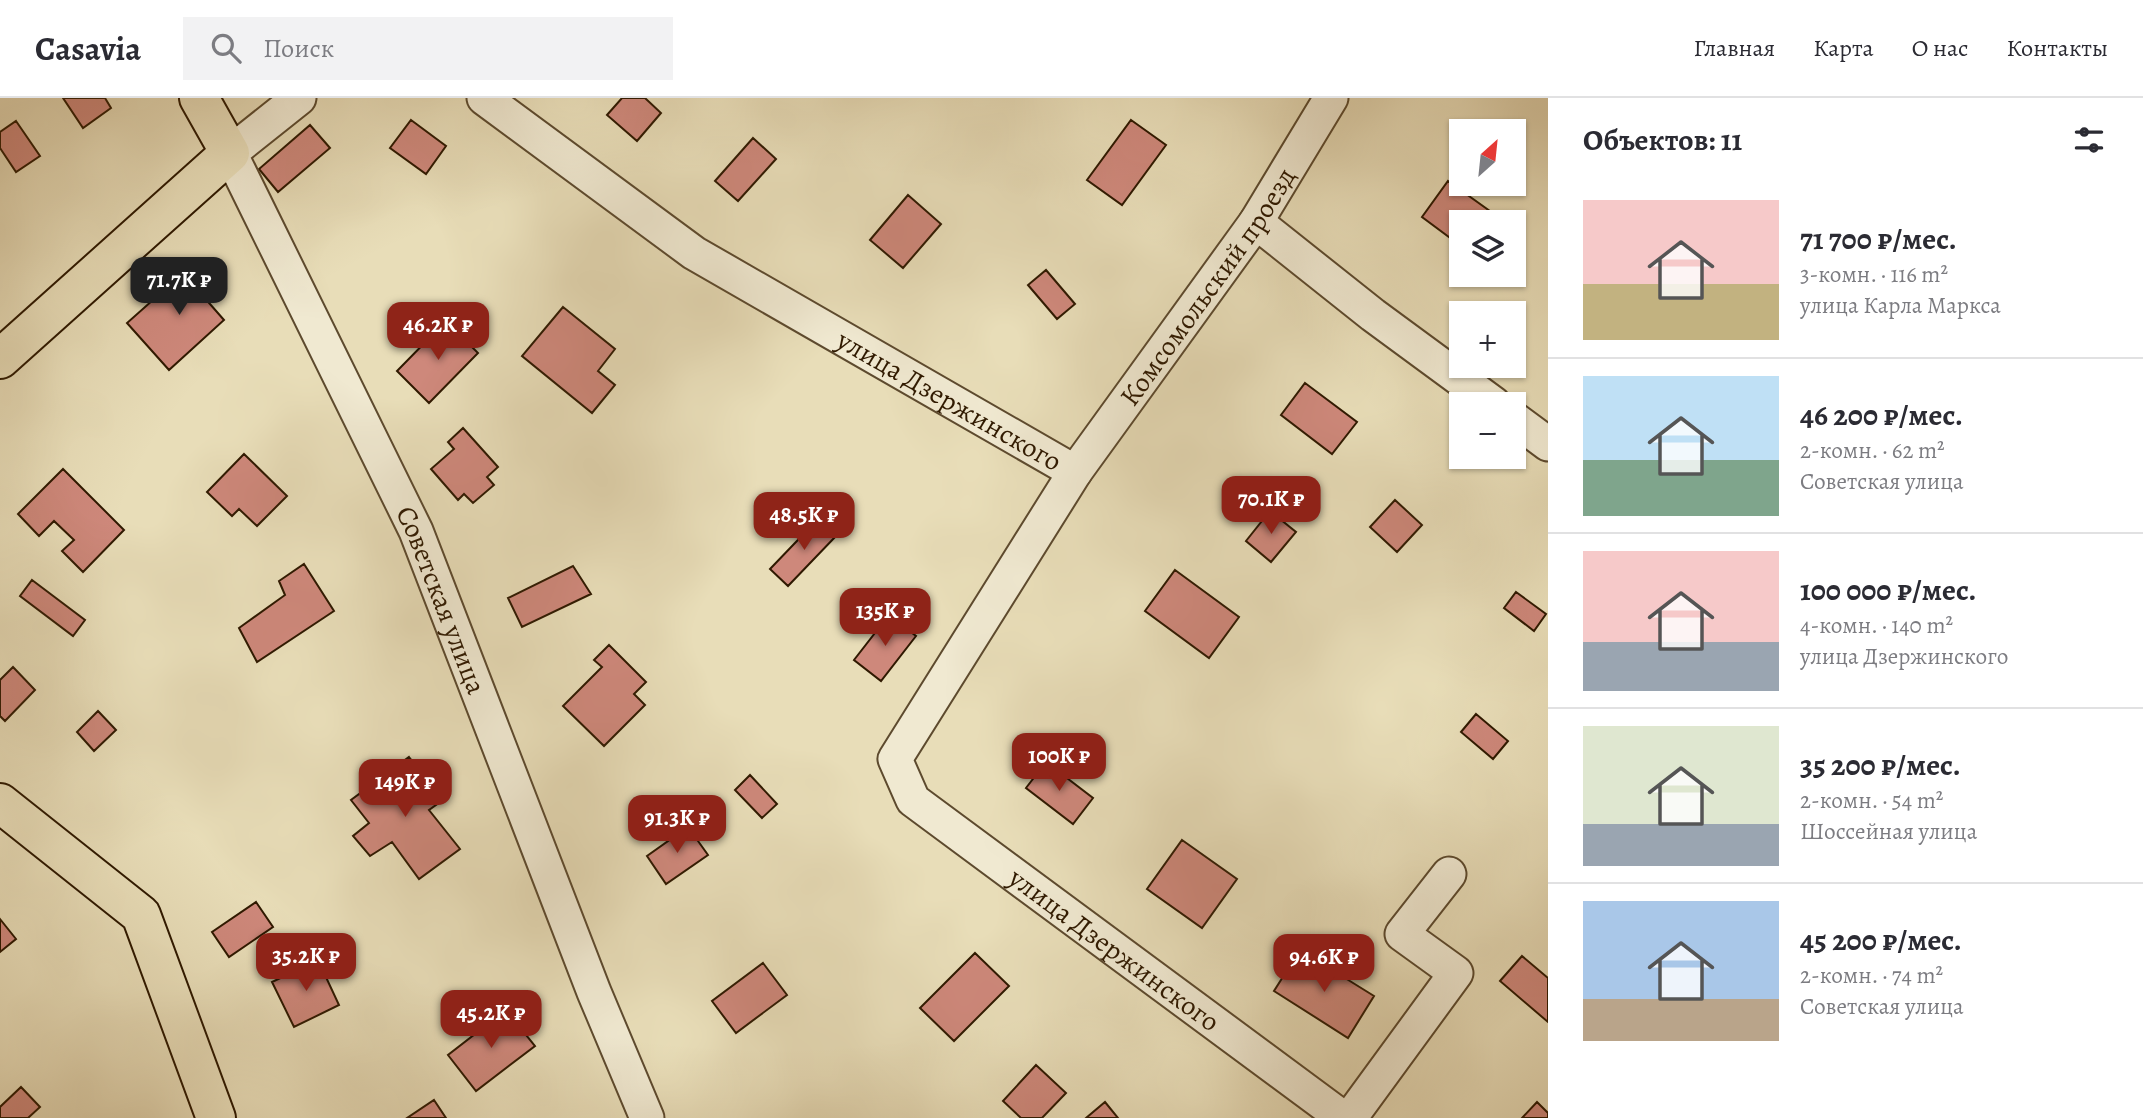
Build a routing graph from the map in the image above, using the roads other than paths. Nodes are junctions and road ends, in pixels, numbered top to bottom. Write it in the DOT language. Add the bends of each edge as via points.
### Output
graph roads {
  1 [pos="200,98"];
  2 [pos="299,98"];
  3 [pos="484,98"];
  4 [pos="1331,98"];
  5 [pos="230,153"];
  6 [pos="1256,222"];
  7 [pos="0,359"];
  8 [pos="1478,392"];
  9 [pos="1526,428"];
  10 [pos="1548,444"];
  11 [pos="1075,472"];
  12 [pos="0,803"];
  13 [pos="1449,874"];
  14 [pos="216,1118"];
  15 [pos="647,1118"];
  16 [pos="1343,1118"];
  17 [pos="1350,1118"];
  1 -- 5 [label="main road, Советская улица"];
  2 -- 5 [label="street"];
  3 -- 11 [label="street, улица Дзержинского" via="694,253"];
  4 -- 6 [label="street, Комсомольский проезд"];
  5 -- 7 [label="main road"];
  5 -- 15 [label="street, Советская улица" via="416,531"];
  6 -- 8 [label="street"];
  6 -- 11 [label="street, Комсомольский проезд"];
  9 -- 10 [label="street"];
  11 -- 16 [label="street, улица Дзержинского" via="895,759 913,800"];
  12 -- 14 [label="main road" via="141,915"];
  13 -- 17 [label="street" via="1402,934 1456,974"];
}
